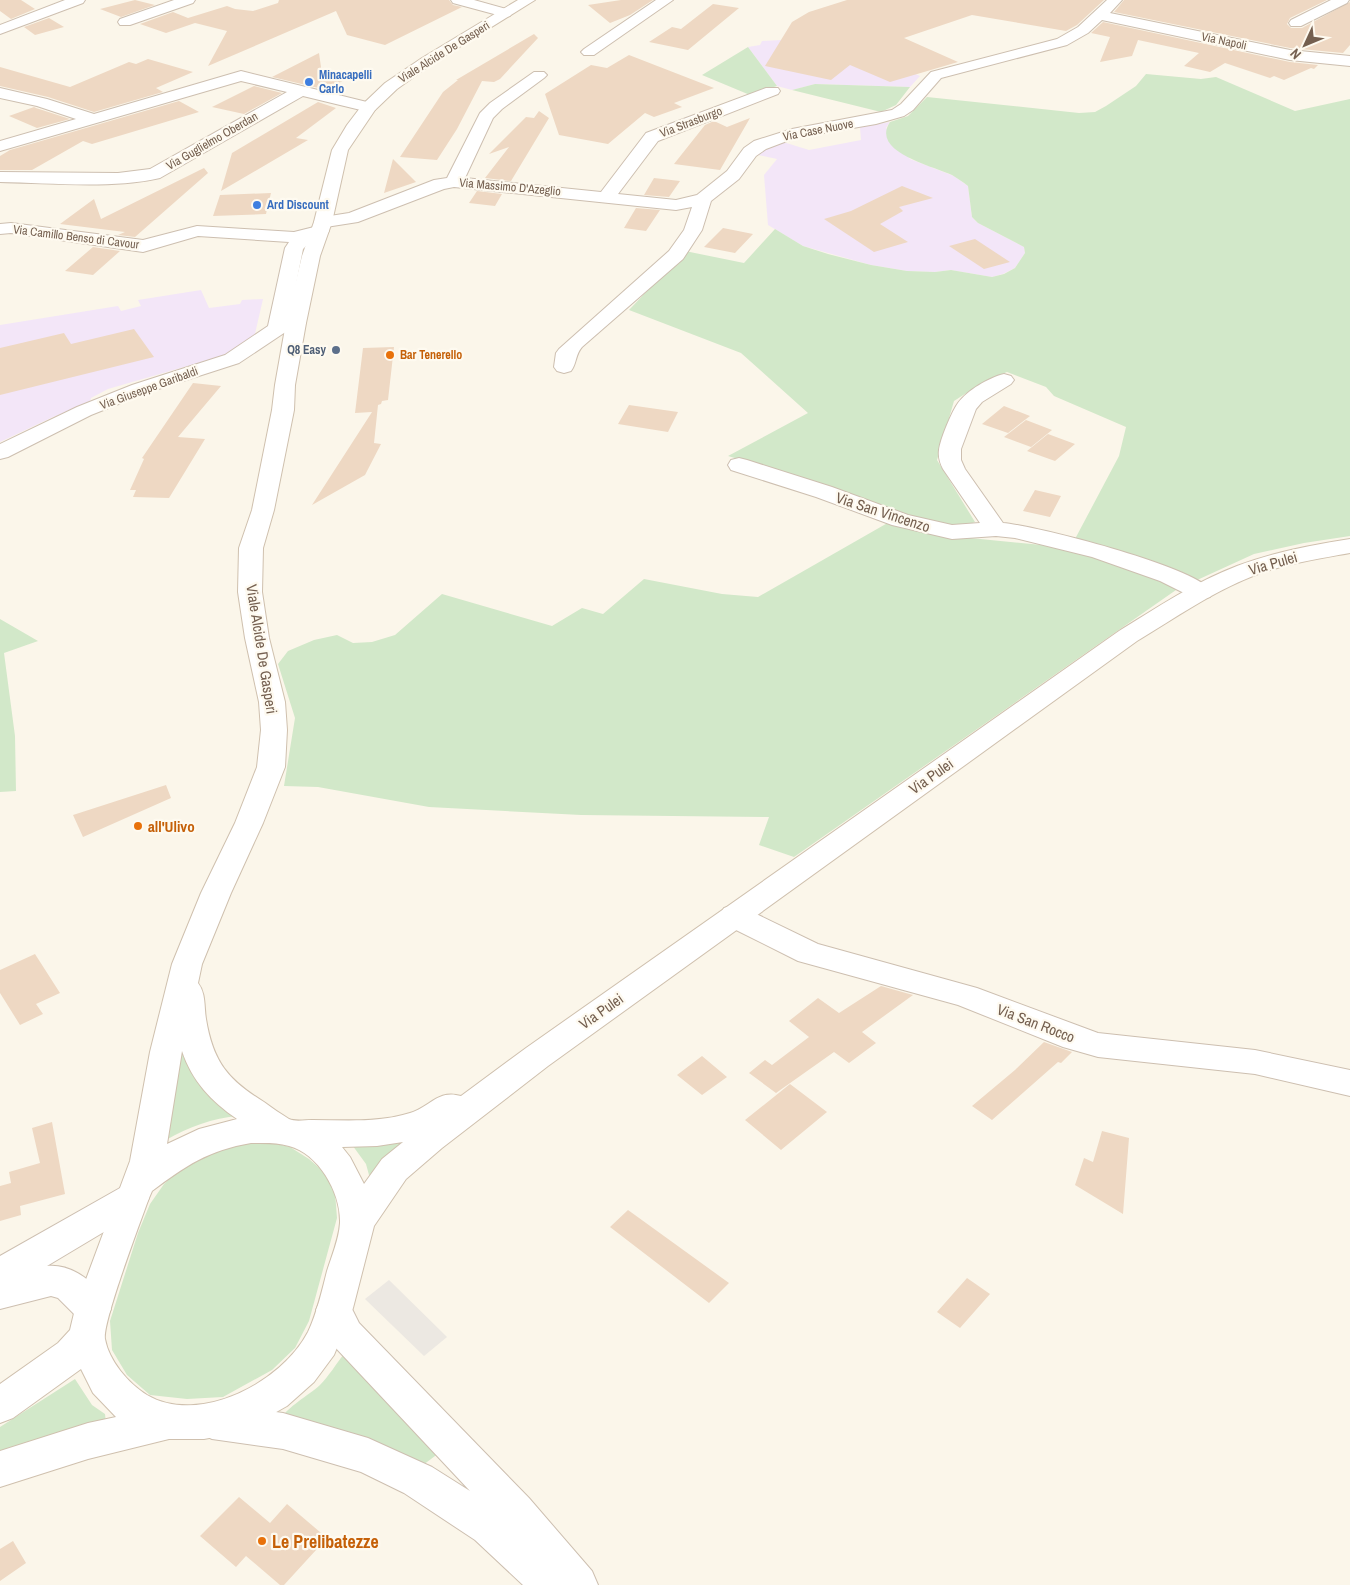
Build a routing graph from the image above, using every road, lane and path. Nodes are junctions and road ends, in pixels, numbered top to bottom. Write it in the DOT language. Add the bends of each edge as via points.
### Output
graph roads {
  1 [pos="78,0"];
  2 [pos="188,0"];
  3 [pos="458,0"];
  4 [pos="528,0"];
  5 [pos="666,0"];
  6 [pos="1115,0"];
  7 [pos="1342,0"];
  8 [pos="506,13"];
  9 [pos="1100,15"];
  10 [pos="125,22"];
  11 [pos="1296,23"];
  12 [pos="0,30"];
  13 [pos="589,52"];
  14 [pos="1350,61"];
  15 [pos="539,75"];
  16 [pos="300,91"];
  17 [pos="772,91"];
  18 [pos="0,93"];
  19 [pos="369,107"];
  20 [pos="94,119"];
  21 [pos="0,146"];
  22 [pos="0,177"];
  23 [pos="454,182"];
  24 [pos="607,196"];
  25 [pos="703,199"];
  26 [pos="0,229"];
  27 [pos="314,234"];
  28 [pos="287,326"];
  29 [pos="564,367"];
  30 [pos="1004,380"];
  31 [pos="283,410"];
  32 [pos="0,452"];
  33 [pos="739,465"];
  34 [pos="996,530"];
  35 [pos="1350,546"];
  36 [pos="1201,592"];
  37 [pos="734,916"];
  38 [pos="187,964"];
  39 [pos="536,1057"];
  40 [pos="1350,1083"];
  41 [pos="287,1131"];
  42 [pos="135,1190"];
  43 [pos="358,1221"];
  44 [pos="0,1272"];
  45 [pos="0,1293"];
  46 [pos="334,1310"];
  47 [pos="90,1323"];
  48 [pos="0,1406"];
  49 [pos="210,1421"];
  50 [pos="166,1423"];
  51 [pos="0,1469"];
  52 [pos="552,1585"];
  53 [pos="578,1585"];
  1 -- 12 [label="street"];
  2 -- 10 [label="street"];
  3 -- 8 [label="street"];
  4 -- 8 [label="street, Viale Alcide De Gasperi"];
  5 -- 13 [label="street"];
  6 -- 9 [label="street, Via Case Nuove"];
  7 -- 11 [label="street"];
  8 -- 19 [label="street, Viale Alcide De Gasperi" via="407,75"];
  9 -- 14 [label="street, Via Napoli" via="1290,55"];
  9 -- 25 [label="street, Via Case Nuove" via="1062,42 936,76 898,113 792,134 760,145 743,159 733,175"];
  15 -- 23 [label="street" via="486,116"];
  16 -- 19 [label="street"];
  16 -- 20 [label="street" via="241,76"];
  16 -- 22 [label="street, Via Guglielmo Oberdan" via="154,174 118,178"];
  17 -- 24 [label="street, Via Strasburgo" via="652,137"];
  18 -- 20 [label="street"];
  19 -- 27 [label="street, Viale Alcide De Gasperi" via="340,150"];
  20 -- 21 [label="street"];
  23 -- 24 [label="street, Via Massimo D'Azeglio"];
  23 -- 27 [label="street, Via Massimo D'Azeglio" via="440,184"];
  24 -- 25 [label="street, Via Massimo D'Azeglio" via="676,204"];
  25 -- 29 [label="street" via="693,230 676,255 575,342 566,353"];
  26 -- 27 [label="street, Via Camillo Benso di Cavour" via="143,246 198,231 270,236 282,240"];
  27 -- 28 [label="street"];
  27 -- 28 [label="street" via="311,256"];
  27 -- 31 [label="street" via="321,257 295,386"];
  28 -- 31 [label="street"];
  28 -- 32 [label="street, Via Giuseppe Garibaldi" via="232,359 139,388"];
  30 -- 34 [label="street" via="966,407 950,449 954,469"];
  31 -- 38 [label="street, Viale Alcide De Gasperi" via="263,510 251,548 250,592 272,702 271,767"];
  33 -- 34 [label="street, Via San Vincenzo" via="935,530"];
  34 -- 36 [label="street, Via San Vincenzo" via="1015,531 1100,552 1168,576"];
  35 -- 36 [label="street, Via Pulei" via="1283,559 1244,571"];
  36 -- 37 [label="street, Via Pulei" via="1128,636"];
  37 -- 39 [label="street, Via Pulei"];
  37 -- 40 [label="street, Via San Rocco" via="809,953 966,996 1098,1045 1255,1062"];
  38 -- 41 [label="street" via="190,1023 201,1062 221,1089"];
  38 -- 42 [label="street, Viale Alcide De Gasperi" via="166,1052 147,1161"];
  39 -- 41 [label="street" via="424,1122 359,1134"];
  39 -- 43 [label="street" via="394,1169"];
  41 -- 42 [label="street" via="248,1130 217,1136 168,1160"];
  41 -- 43 [label="street" via="329,1153 351,1188"];
  42 -- 44 [label="street" via="19,1264"];
  42 -- 47 [label="street, Viale Alcide De Gasperi"];
  43 -- 46 [label="street"];
  45 -- 47 [label="street" via="50,1280 68,1284 80,1293"];
  46 -- 49 [label="street" via="320,1344 281,1388 256,1404"];
  46 -- 53 [label="street" via="346,1334 515,1511"];
  47 -- 48 [label="street" via="71,1355"];
  47 -- 50 [label="street" via="97,1366 113,1392 129,1406"];
  49 -- 50 [label="street"];
  49 -- 52 [label="street" via="283,1431 368,1456 418,1480 489,1526"];
  50 -- 51 [label="street" via="88,1442"];
}
